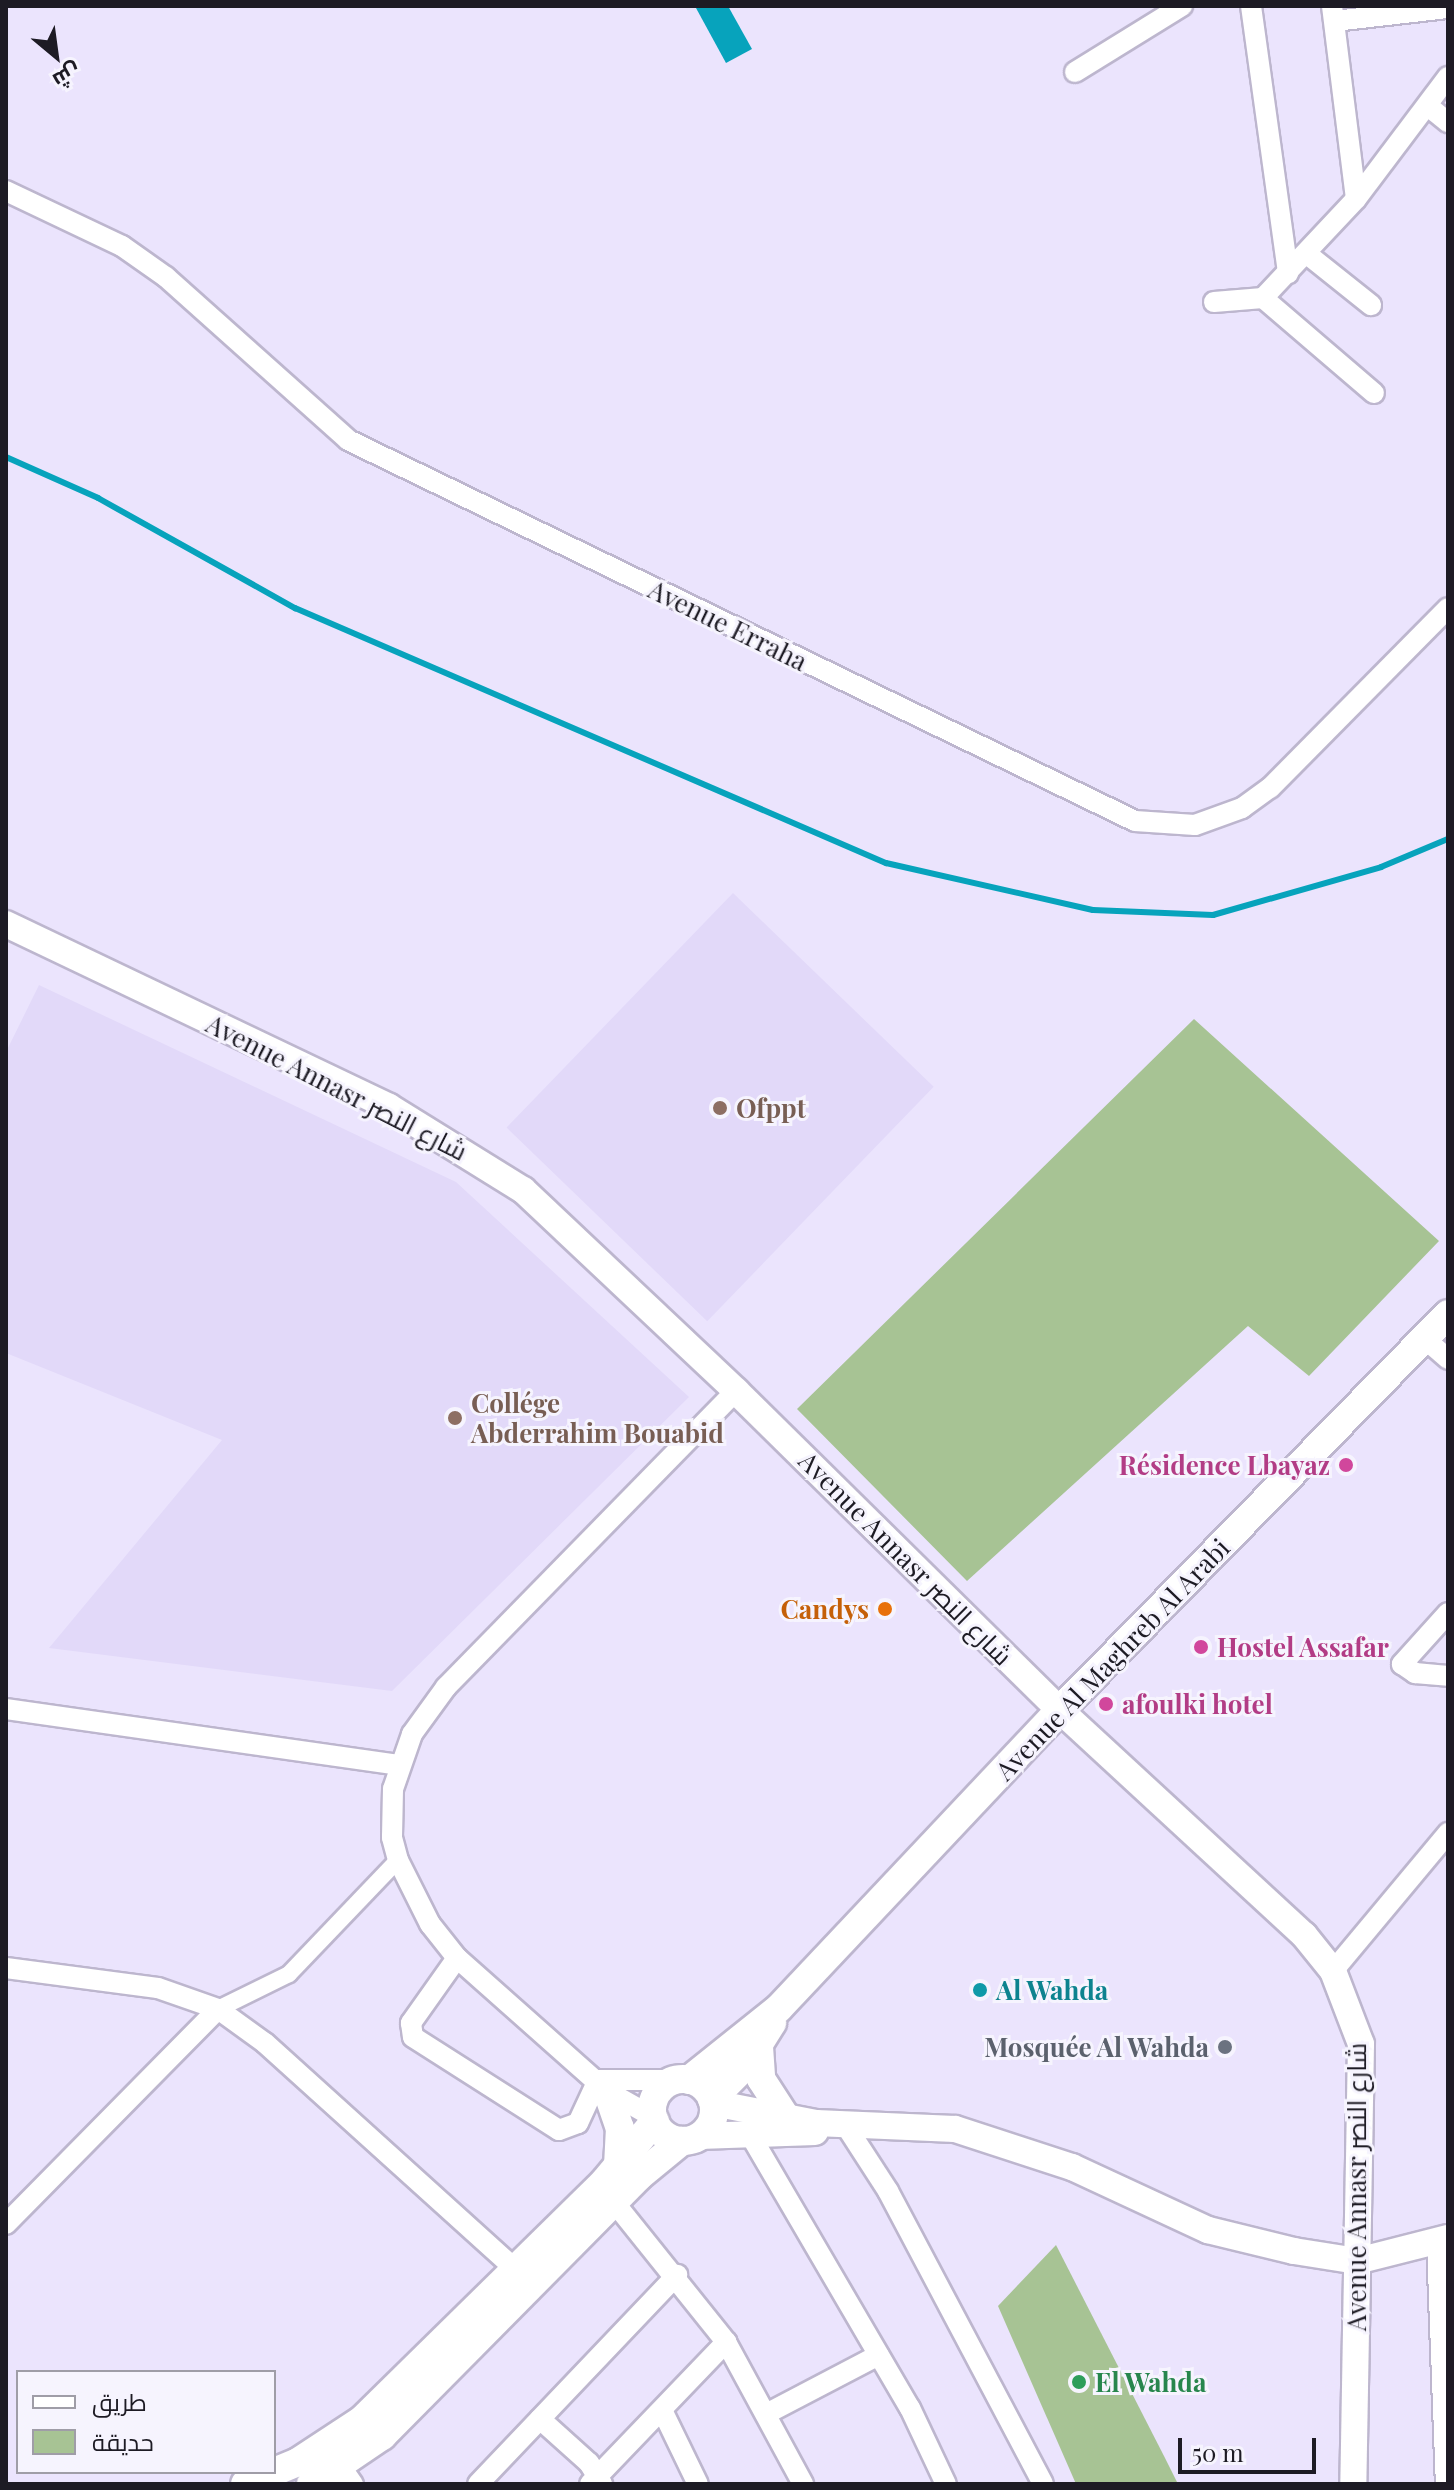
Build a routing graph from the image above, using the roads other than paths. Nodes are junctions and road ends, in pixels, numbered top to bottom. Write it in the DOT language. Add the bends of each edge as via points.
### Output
graph roads {
  1 [pos="1182,6"];
  2 [pos="1251,6"];
  3 [pos="1448,8"];
  4 [pos="1334,14"];
  5 [pos="1075,72"];
  6 [pos="1448,77"];
  7 [pos="1428,106"];
  8 [pos="1448,122"];
  9 [pos="6,191"];
  10 [pos="1356,199"];
  11 [pos="1307,254"];
  12 [pos="1288,273"];
  13 [pos="1263,298"];
  14 [pos="1214,302"];
  15 [pos="1371,305"];
  16 [pos="1374,393"];
  17 [pos="1448,608"];
  18 [pos="6,924"];
  19 [pos="1448,1314"];
  20 [pos="1424,1338"];
  21 [pos="1448,1359"];
  22 [pos="736,1391"];
  23 [pos="1448,1613"];
  24 [pos="1448,1676"];
  25 [pos="6,1709"];
  26 [pos="1060,1710"];
  27 [pos="399,1765"];
  28 [pos="1448,1833"];
  29 [pos="398,1860"];
  30 [pos="457,1958"];
  31 [pos="6,1968"];
  32 [pos="1333,1971"];
  33 [pos="779,2008"];
  34 [pos="218,2009"];
  35 [pos="759,2047"];
  36 [pos="683,2080"];
  37 [pos="603,2086"];
  38 [pos="713,2101"];
  39 [pos="654,2119"];
  40 [pos="787,2119"];
  41 [pos="846,2126"];
  42 [pos="690,2138"];
  43 [pos="752,2138"];
  44 [pos="618,2166"];
  45 [pos="614,2202"];
  46 [pos="6,2224"];
  47 [pos="1442,2240"];
  48 [pos="1357,2261"];
  49 [pos="516,2270"];
  50 [pos="677,2275"];
  51 [pos="726,2342"];
  52 [pos="879,2355"];
  53 [pos="662,2410"];
  54 [pos="766,2414"];
  55 [pos="540,2419"];
  56 [pos="1446,2445"];
  57 [pos="276,2471"];
  58 [pos="269,2474"];
  59 [pos="347,2476"];
  60 [pos="597,2481"];
  61 [pos="245,2484"];
  62 [pos="311,2484"];
  63 [pos="478,2484"];
  64 [pos="698,2484"];
  65 [pos="803,2484"];
  66 [pos="946,2484"];
  67 [pos="1043,2484"];
  68 [pos="1353,2484"];
  69 [pos="1446,2484"];
  1 -- 5 [label="street"];
  2 -- 12 [label="street"];
  3 -- 4 [label="street"];
  4 -- 10 [label="street"];
  6 -- 7 [label="street"];
  7 -- 8 [label="street"];
  7 -- 10 [label="street"];
  9 -- 17 [label="street, Avenue Erraha" via="122,246 166,277 348,440 1135,821 1195,825 1242,808 1270,788"];
  10 -- 11 [label="street"];
  11 -- 12 [label="street"];
  11 -- 15 [label="street"];
  12 -- 13 [label="street"];
  13 -- 14 [label="street"];
  13 -- 16 [label="street"];
  18 -- 22 [label="street, Avenue Annasr شارع النصر" via="444,1137 546,1210"];
  19 -- 20 [label="main road, Avenue Al Maghreb Al Arabi"];
  20 -- 21 [label="street"];
  20 -- 26 [label="main road, Avenue Al Maghreb Al Arabi"];
  22 -- 26 [label="street, Avenue Annasr شارع النصر"];
  22 -- 27 [label="street" via="446,1687 412,1734"];
  23 -- 24 [label="street" via="1402,1664 1415,1673"];
  25 -- 27 [label="street"];
  26 -- 32 [label="street, Avenue Annasr شارع النصر" via="1274,1905"];
  26 -- 33 [label="main road, Avenue Al Maghreb Al Arabi"];
  27 -- 29 [label="street" via="391,1815"];
  28 -- 32 [label="street"];
  29 -- 30 [label="street" via="423,1912"];
  29 -- 34 [label="street" via="289,1974"];
  30 -- 37 [label="street"];
  30 -- 37 [label="street" via="411,2023 413,2037 559,2130 578,2123"];
  31 -- 34 [label="street" via="158,1988"];
  32 -- 48 [label="street, Avenue Annasr شارع النصر" via="1361,2044"];
  33 -- 35 [label="main road, Avenue Al Maghreb Al Arabi"];
  33 -- 36 [label="main road, Avenue Al Maghreb Al Arabi"];
  34 -- 46 [label="street"];
  34 -- 49 [label="street" via="265,2043"];
  35 -- 38 [label="main road, Avenue Al Maghreb Al Arabi"];
  35 -- 40 [label="main road" via="761,2079"];
  36 -- 37 [label="street"];
  36 -- 38 [label="main road"];
  36 -- 39 [label="main road" via="655,2098"];
  37 -- 39 [label="street"];
  37 -- 44 [label="main road" via="620,2128"];
  38 -- 40 [label="street"];
  38 -- 42 [label="main road" via="712,2122"];
  39 -- 42 [label="main road" via="665,2135"];
  39 -- 44 [label="main road"];
  40 -- 41 [label="street"];
  41 -- 43 [label="street"];
  41 -- 48 [label="street" via="955,2129 1072,2167 1208,2230"];
  41 -- 67 [label="street" via="888,2191"];
  42 -- 43 [label="street"];
  42 -- 45 [label="main road"];
  43 -- 52 [label="street"];
  44 -- 49 [label="main road"];
  45 -- 50 [label="street"];
  45 -- 59 [label="main road"];
  47 -- 48 [label="street"];
  47 -- 56 [label="street"];
  48 -- 68 [label="street, Avenue Annasr شارع النصر"];
  49 -- 57 [label="main road" via="362,2420"];
  50 -- 51 [label="street"];
  50 -- 55 [label="street"];
  51 -- 53 [label="street"];
  51 -- 54 [label="street"];
  52 -- 54 [label="street"];
  52 -- 66 [label="street"];
  53 -- 60 [label="street"];
  53 -- 64 [label="street"];
  54 -- 65 [label="street"];
  55 -- 60 [label="street"];
  55 -- 63 [label="street"];
  56 -- 69 [label="street"];
  58 -- 61 [label="main road"];
  59 -- 62 [label="main road"];
}
